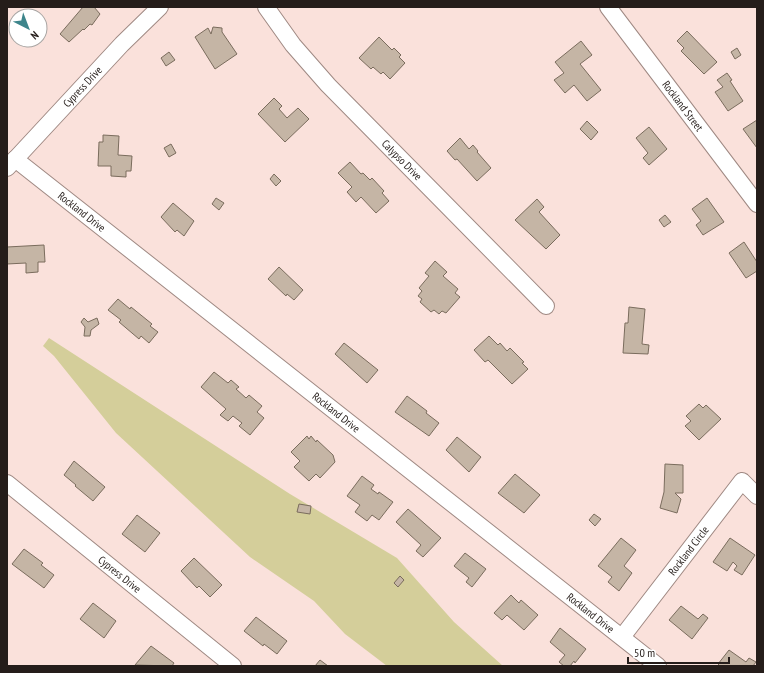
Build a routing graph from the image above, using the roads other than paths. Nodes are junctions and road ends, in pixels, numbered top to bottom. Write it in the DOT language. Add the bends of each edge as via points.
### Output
graph roads {
  1 [pos="160,7"];
  2 [pos="266,7"];
  3 [pos="608,7"];
  4 [pos="11,163"];
  5 [pos="757,204"];
  6 [pos="546,306"];
  7 [pos="7,483"];
  8 [pos="757,496"];
  9 [pos="622,638"];
  10 [pos="233,666"];
  11 [pos="658,666"];
  1 -- 4 [label="street, Cypress Drive"];
  2 -- 6 [label="street, Calypso Drive" via="293,45 328,85"];
  3 -- 5 [label="street, Rockland Street"];
  4 -- 9 [label="street, Rockland Drive"];
  7 -- 10 [label="street, Cypress Drive"];
  8 -- 9 [label="street, Rockland Circle" via="742,481"];
  9 -- 11 [label="street, Rockland Drive"];
}
